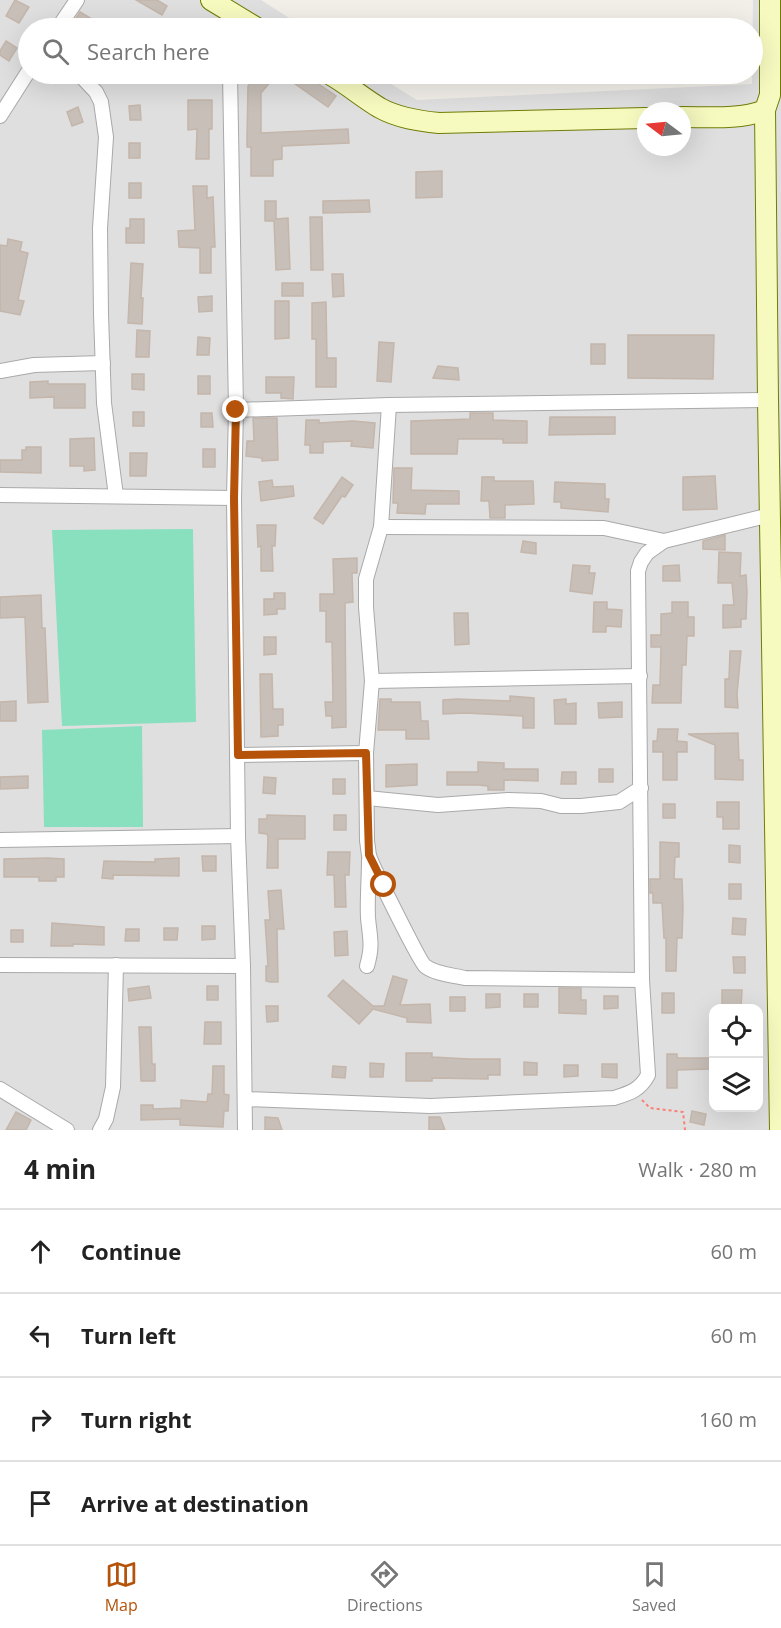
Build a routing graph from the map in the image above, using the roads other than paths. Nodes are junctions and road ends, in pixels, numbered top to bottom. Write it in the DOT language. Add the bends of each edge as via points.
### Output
graph roads {
  1 [pos="77,0"];
  2 [pos="210,0"];
  3 [pos="770,0"];
  4 [pos="65,18"];
  5 [pos="237,18"];
  6 [pos="20,84"];
  7 [pos="88,84"];
  8 [pos="230,84"];
  9 [pos="344,84"];
  10 [pos="765,110"];
  11 [pos="0,116"];
  12 [pos="691,117"];
  13 [pos="637,118"];
  14 [pos="103,363"];
  15 [pos="0,371"];
  16 [pos="768,400"];
  17 [pos="389,405"];
  18 [pos="236,410"];
  19 [pos="0,495"];
  20 [pos="116,496"];
  21 [pos="234,498"];
  22 [pos="770,515"];
  23 [pos="381,527"];
  24 [pos="664,542"];
  25 [pos="640,676"];
  26 [pos="372,681"];
  27 [pos="366,753"];
  28 [pos="238,755"];
  29 [pos="641,788"];
  30 [pos="367,798"];
  31 [pos="238,837"];
  32 [pos="0,840"];
  33 [pos="369,855"];
  34 [pos="0,965"];
  35 [pos="116,965"];
  36 [pos="243,966"];
  37 [pos="367,966"];
  38 [pos="642,980"];
  39 [pos="0,1089"];
  40 [pos="245,1099"];
  41 [pos="67,1130"];
  42 [pos="100,1130"];
  43 [pos="245,1130"];
  44 [pos="780,1130"];
  1 -- 4 [label="street"];
  2 -- 5 [label="street"];
  3 -- 10 [label="street" via="770,95"];
  6 -- 11 [label="street"];
  7 -- 14 [label="street" via="101,102 106,137 99,228"];
  8 -- 18 [label="street"];
  9 -- 13 [label="street" via="381,108 425,122"];
  10 -- 12 [label="street" via="755,114"];
  10 -- 16 [label="street"];
  14 -- 15 [label="street" via="34,364"];
  14 -- 20 [label="street"];
  16 -- 17 [label="street"];
  16 -- 22 [label="street"];
  17 -- 18 [label="street"];
  17 -- 23 [label="street"];
  18 -- 21 [label="street"];
  19 -- 20 [label="street"];
  20 -- 21 [label="street"];
  21 -- 28 [label="street"];
  22 -- 24 [label="street"];
  22 -- 44 [label="street"];
  23 -- 24 [label="street" via="604,528"];
  23 -- 26 [label="street" via="366,579"];
  24 -- 25 [label="street" via="647,553 638,571"];
  25 -- 26 [label="street"];
  25 -- 29 [label="street"];
  26 -- 27 [label="street"];
  27 -- 28 [label="street"];
  27 -- 30 [label="street"];
  28 -- 31 [label="street"];
  29 -- 30 [label="street" via="619,802 581,806 508,800 438,805"];
  29 -- 38 [label="street"];
  30 -- 33 [label="street"];
  31 -- 32 [label="street"];
  31 -- 36 [label="street"];
  33 -- 37 [label="street" via="368,918 372,938"];
  33 -- 38 [label="street" via="424,966 465,978"];
  34 -- 35 [label="street"];
  35 -- 36 [label="street"];
  35 -- 42 [label="street" via="113,1087"];
  36 -- 40 [label="street"];
  38 -- 40 [label="street" via="648,1075 633,1092 614,1098 430,1106"];
  39 -- 41 [label="street"];
  40 -- 43 [label="street"];
}
